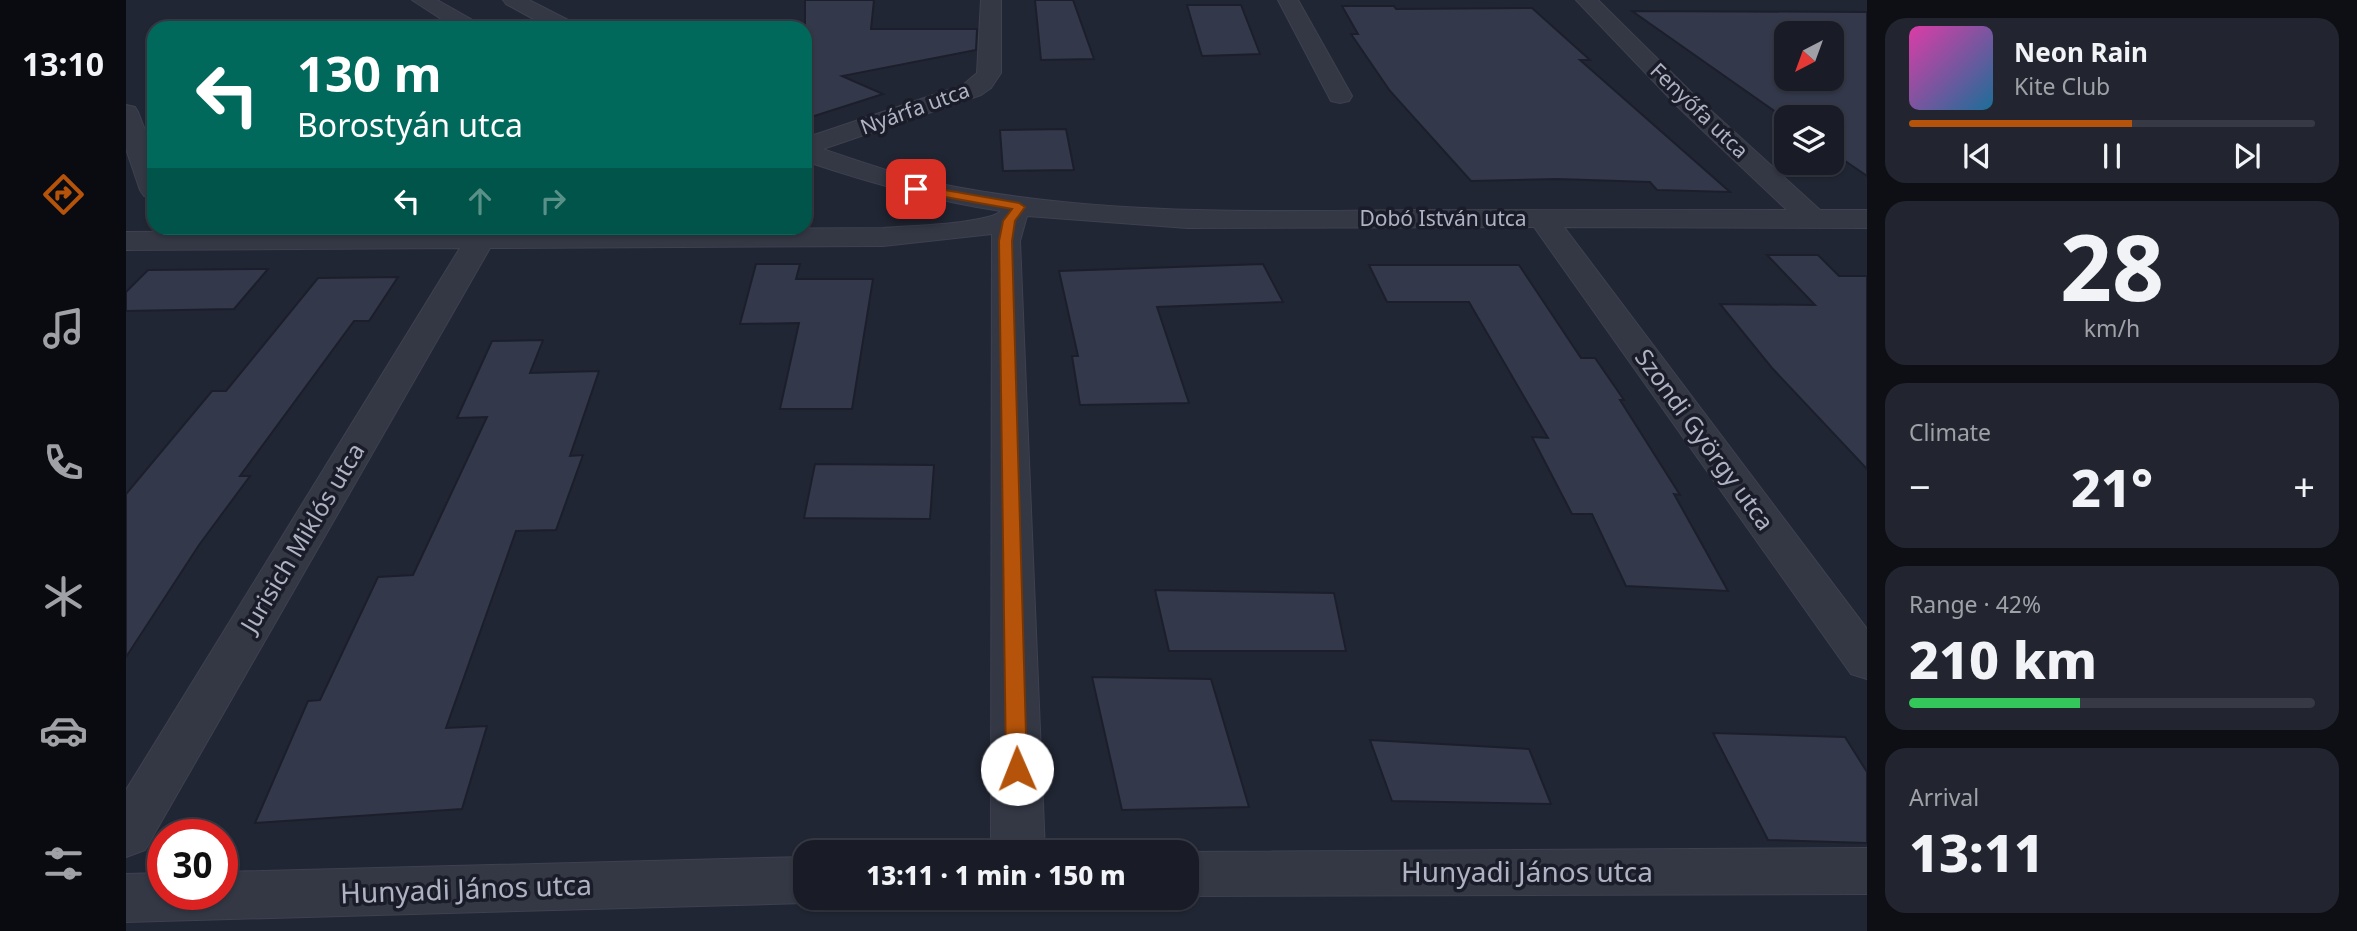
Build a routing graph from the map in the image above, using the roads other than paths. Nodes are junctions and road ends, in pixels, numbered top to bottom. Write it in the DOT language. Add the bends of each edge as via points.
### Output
graph roads {
  1 [pos="422,0"];
  2 [pos="513,0"];
  3 [pos="991,0"];
  4 [pos="1288,0"];
  5 [pos="1586,0"];
  6 [pos="458,21"];
  7 [pos="553,21"];
  8 [pos="1340,96"];
  9 [pos="126,112"];
  10 [pos="812,147"];
  11 [pos="812,153"];
  12 [pos="147,170"];
  13 [pos="1014,214"];
  14 [pos="1542,218"];
  15 [pos="1814,219"];
  16 [pos="1867,219"];
  17 [pos="812,221"];
  18 [pos="164,235"];
  19 [pos="222,235"];
  20 [pos="839,235"];
  21 [pos="480,240"];
  22 [pos="126,241"];
  23 [pos="1867,662"];
  24 [pos="126,835"];
  25 [pos="1018,840"];
  26 [pos="1867,871"];
  27 [pos="1199,873"];
  28 [pos="793,880"];
  29 [pos="126,898"];
  1 -- 6 [label="street"];
  2 -- 7 [label="street"];
  3 -- 10 [label="street, Nyárfa utca" via="989,73 983,83"];
  4 -- 8 [label="street"];
  5 -- 15 [label="street, Fenyőfa utca" via="1688,103"];
  9 -- 12 [label="street"];
  11 -- 13 [label="street" via="852,171"];
  13 -- 14 [label="street, Dobó István utca"];
  13 -- 20 [label="street, Dobó István utca" via="977,229 928,235"];
  13 -- 25 [label="street" via="1005,241"];
  14 -- 15 [label="street, Dobó István utca"];
  14 -- 23 [label="street, Szondi György utca"];
  15 -- 16 [label="street, Dobó István utca"];
  17 -- 20 [label="street"];
  18 -- 22 [label="street, Dobó István utca"];
  19 -- 21 [label="street, Dobó István utca"];
  20 -- 21 [label="street, Dobó István utca"];
  21 -- 24 [label="street, Jurisich Miklós utca"];
  26 -- 27 [label="street, Hunyadi János utca"];
  28 -- 29 [label="street, Hunyadi János utca"];
}
